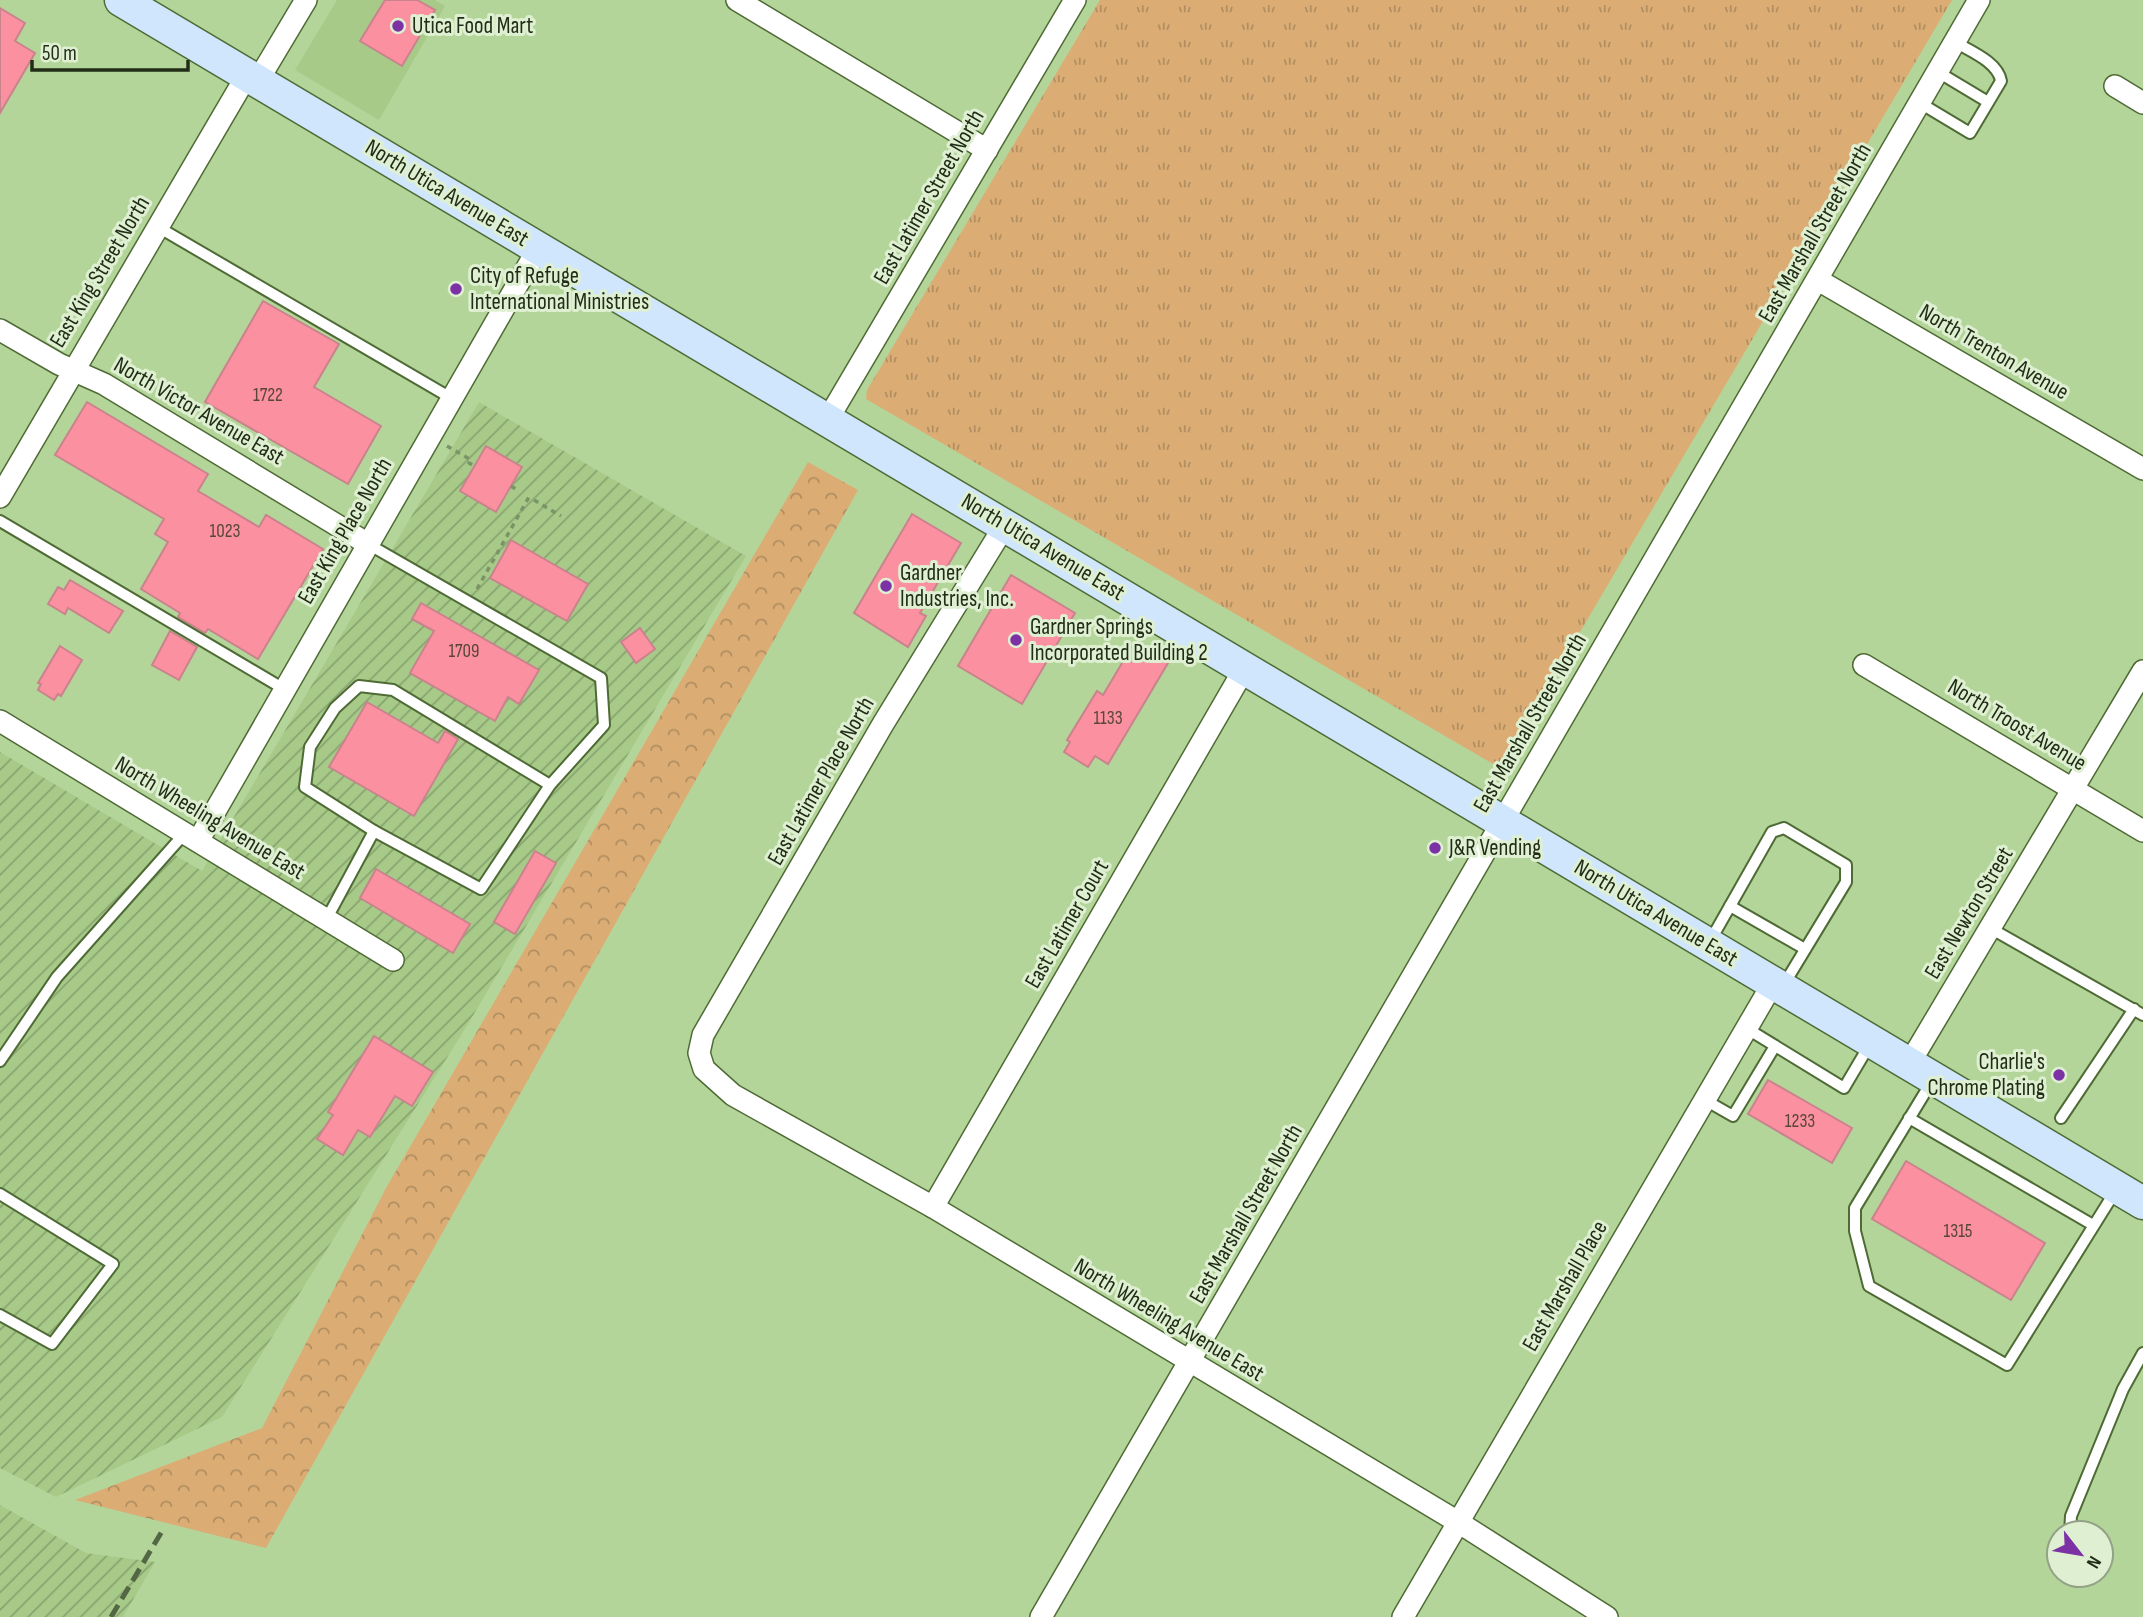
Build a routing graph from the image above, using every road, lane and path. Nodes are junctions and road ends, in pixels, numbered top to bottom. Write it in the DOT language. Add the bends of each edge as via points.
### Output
graph roads {
  1 [pos="121,0"];
  2 [pos="306,0"];
  3 [pos="737,0"];
  4 [pos="1075,0"];
  5 [pos="1979,0"];
  6 [pos="1955,42"];
  7 [pos="1938,72"];
  8 [pos="252,78"];
  9 [pos="2115,86"];
  10 [pos="1989,102"];
  11 [pos="1920,103"];
  12 [pos="2143,103"];
  13 [pos="987,150"];
  14 [pos="158,227"];
  15 [pos="539,247"];
  16 [pos="1818,280"];
  17 [pos="0,330"];
  18 [pos="73,370"];
  19 [pos="452,398"];
  20 [pos="828,419"];
  21 [pos="444,444"];
  22 [pos="474,466"];
  23 [pos="2143,469"];
  24 [pos="511,486"];
  25 [pos="519,491"];
  26 [pos="0,497"];
  27 [pos="529,497"];
  28 [pos="534,500"];
  29 [pos="561,516"];
  30 [pos="0,521"];
  31 [pos="1005,525"];
  32 [pos="368,544"];
  33 [pos="469,602"];
  34 [pos="1864,665"];
  35 [pos="1245,666"];
  36 [pos="2143,671"];
  37 [pos="285,690"];
  38 [pos="0,722"];
  39 [pos="550,785"];
  40 [pos="2074,789"];
  41 [pos="1503,822"];
  42 [pos="374,831"];
  43 [pos="2143,831"];
  44 [pos="192,837"];
  45 [pos="1730,906"];
  46 [pos="326,920"];
  47 [pos="1990,928"];
  48 [pos="1708,944"];
  49 [pos="1805,949"];
  50 [pos="393,960"];
  51 [pos="1778,986"];
  52 [pos="2138,1012"];
  53 [pos="1746,1028"];
  54 [pos="1872,1042"];
  55 [pos="1775,1046"];
  56 [pos="0,1061"];
  57 [pos="704,1069"];
  58 [pos="1921,1071"];
  59 [pos="1704,1100"];
  60 [pos="1909,1118"];
  61 [pos="2061,1118"];
  62 [pos="0,1194"];
  63 [pos="2130,1195"];
  64 [pos="933,1208"];
  65 [pos="2093,1225"];
  66 [pos="0,1315"];
  67 [pos="2143,1353"];
  68 [pos="1189,1363"];
  69 [pos="2071,1519"];
  70 [pos="1458,1522"];
  71 [pos="1602,1616"];
  72 [pos="1041,1617"];
  73 [pos="1403,1617"];
  1 -- 8 [label="main road, North Utica Avenue East"];
  2 -- 8 [label="street, East King Street North"];
  3 -- 13 [label="street"];
  4 -- 13 [label="street, East Latimer Street North"];
  5 -- 6 [label="street, East Marshall Street North"];
  6 -- 7 [label="street, East Marshall Street North"];
  6 -- 10 [label="lane" via="2000,74"];
  7 -- 10 [label="lane"];
  7 -- 11 [label="street, East Marshall Street North"];
  8 -- 14 [label="street, East King Street North"];
  8 -- 15 [label="main road, North Utica Avenue East"];
  9 -- 12 [label="street"];
  10 -- 11 [label="lane" via="1970,133"];
  11 -- 16 [label="street, East Marshall Street North"];
  13 -- 20 [label="street, East Latimer Street North"];
  14 -- 18 [label="street, East King Street North"];
  14 -- 19 [label="lane"];
  15 -- 19 [label="street, East King Place North"];
  15 -- 20 [label="main road, North Utica Avenue East"];
  16 -- 23 [label="street, North Trenton Avenue"];
  16 -- 41 [label="street, East Marshall Street North"];
  17 -- 18 [label="street, North Victor Avenue East"];
  18 -- 26 [label="street, East King Street North"];
  18 -- 32 [label="street, North Victor Avenue East" via="104,384"];
  19 -- 32 [label="street, East King Place North"];
  20 -- 31 [label="main road, North Utica Avenue East"];
  21 -- 22 [label="path"];
  24 -- 25 [label="path"];
  27 -- 33 [label="path"];
  28 -- 29 [label="path"];
  30 -- 37 [label="lane"];
  31 -- 35 [label="main road, North Utica Avenue East"];
  31 -- 57 [label="street, East Latimer Place North" via="883,724 703,1035 699,1052"];
  32 -- 33 [label="lane"];
  32 -- 37 [label="street, East King Place North"];
  33 -- 39 [label="lane" via="601,678 604,725"];
  34 -- 40 [label="street, North Troost Avenue"];
  35 -- 41 [label="main road, North Utica Avenue East"];
  35 -- 64 [label="street, East Latimer Court"];
  36 -- 40 [label="street, East Newton Street"];
  37 -- 44 [label="street, East King Place North"];
  38 -- 44 [label="street, North Wheeling Avenue East"];
  39 -- 42 [label="lane" via="481,889"];
  39 -- 42 [label="lane" via="393,690 359,686 335,708 310,747 305,787"];
  40 -- 43 [label="street, North Troost Avenue"];
  40 -- 47 [label="street, East Newton Street"];
  41 -- 48 [label="main road, North Utica Avenue East"];
  41 -- 68 [label="street, East Marshall Street North"];
  42 -- 46 [label="lane"];
  44 -- 46 [label="street, North Wheeling Avenue East"];
  44 -- 56 [label="lane" via="57,977"];
  45 -- 48 [label="lane"];
  45 -- 49 [label="lane"];
  45 -- 49 [label="lane" via="1772,832 1784,828 1846,865 1846,882"];
  46 -- 50 [label="street, North Wheeling Avenue East"];
  47 -- 52 [label="lane"];
  47 -- 58 [label="street, East Newton Street"];
  48 -- 51 [label="main road, North Utica Avenue East"];
  49 -- 51 [label="lane"];
  51 -- 53 [label="street, East Marshall Place"];
  51 -- 54 [label="main road, North Utica Avenue East"];
  52 -- 61 [label="lane"];
  53 -- 55 [label="lane"];
  53 -- 59 [label="street, East Marshall Place"];
  54 -- 55 [label="lane" via="1844,1088"];
  54 -- 58 [label="main road, North Utica Avenue East"];
  55 -- 59 [label="lane" via="1733,1116"];
  57 -- 64 [label="street, North Wheeling Avenue East" via="733,1095"];
  58 -- 60 [label="lane"];
  58 -- 63 [label="main road, North Utica Avenue East"];
  59 -- 70 [label="street, East Marshall Place"];
  60 -- 65 [label="lane"];
  60 -- 65 [label="lane" via="1855,1208 1855,1231 1869,1286 2007,1365"];
  62 -- 66 [label="lane" via="113,1264 52,1345"];
  63 -- 65 [label="lane"];
  64 -- 68 [label="street, North Wheeling Avenue East"];
  67 -- 69 [label="lane" via="2123,1390"];
  68 -- 70 [label="street, North Wheeling Avenue East"];
  68 -- 72 [label="street, East Marshall Street North"];
  70 -- 71 [label="street, North Wheeling Avenue East"];
  70 -- 73 [label="street, East Marshall Place"];
}
